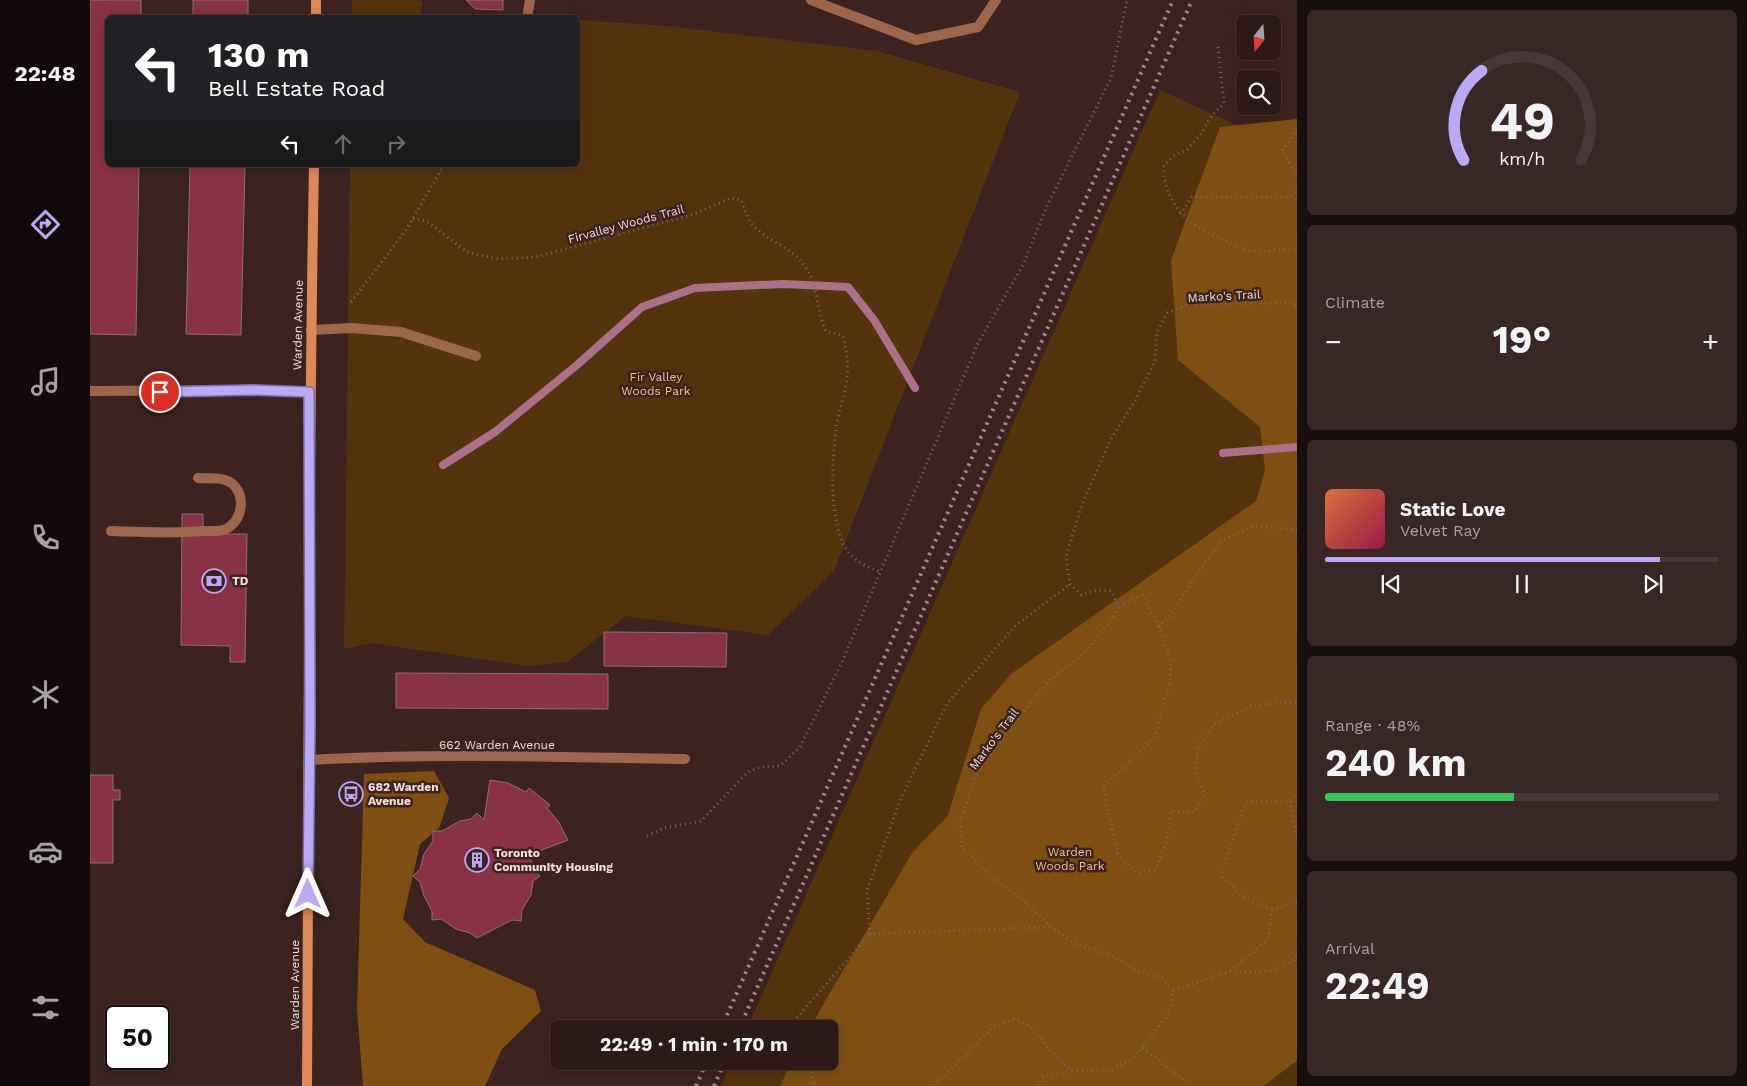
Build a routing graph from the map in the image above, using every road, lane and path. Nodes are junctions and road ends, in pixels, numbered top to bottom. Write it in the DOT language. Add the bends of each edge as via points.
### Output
graph roads {
  1 [pos="316,0"];
  2 [pos="530,0"];
  3 [pos="811,0"];
  4 [pos="996,0"];
  5 [pos="1127,0"];
  6 [pos="316,15"];
  7 [pos="528,15"];
  8 [pos="1218,47"];
  9 [pos="1297,129"];
  10 [pos="314,167"];
  11 [pos="443,167"];
  12 [pos="1297,173"];
  13 [pos="1297,189"];
  14 [pos="1180,214"];
  15 [pos="413,219"];
  16 [pos="1297,252"];
  17 [pos="351,302"];
  18 [pos="1297,306"];
  19 [pos="311,330"];
  20 [pos="476,356"];
  21 [pos="90,391"];
  22 [pos="309,392"];
  23 [pos="198,478"];
  24 [pos="1297,530"];
  25 [pos="111,531"];
  26 [pos="882,572"];
  27 [pos="1070,584"];
  28 [pos="1120,606"];
  29 [pos="1159,626"];
  30 [pos="1297,702"];
  31 [pos="685,758"];
  32 [pos="309,760"];
  33 [pos="1297,793"];
  34 [pos="1290,800"];
  35 [pos="647,836"];
  36 [pos="1297,840"];
  37 [pos="1297,902"];
  38 [pos="1272,910"];
  39 [pos="1051,927"];
  40 [pos="870,934"];
  41 [pos="1297,956"];
  42 [pos="1230,971"];
  43 [pos="1173,991"];
  44 [pos="795,1020"];
  45 [pos="1143,1048"];
  46 [pos="811,1070"];
  47 [pos="1072,1071"];
  48 [pos="307,1086"];
  49 [pos="815,1086"];
  50 [pos="934,1086"];
  51 [pos="1037,1086"];
  52 [pos="1191,1086"];
  1 -- 6 [label="main road"];
  2 -- 7 [label="street"];
  3 -- 4 [label="street" via="916,40 978,27"];
  5 -- 26 [label="path" via="1111,78 1047,206 1023,265 978,343"];
  8 -- 14 [label="path" via="1224,103 1187,150 1173,156 1163,167 1164,180"];
  9 -- 12 [label="path" via="1282,152"];
  10 -- 19 [label="main road, Warden Avenue"];
  11 -- 15 [label="path"];
  13 -- 14 [label="path" via="1290,198 1192,197"];
  14 -- 16 [label="path" via="1200,230 1252,251 1290,248"];
  15 -- 17 [label="path"];
  15 -- 26 [label="path, Firvalley Woods Trail" via="426,221 467,252 499,259 536,257 694,214 731,198 741,200 757,230 792,252 804,265 812,280 826,331 843,336 847,377 837,424 832,477 836,524 848,552 865,566"];
  18 -- 27 [label="path, Marko's Trail" via="1290,303 1189,304 1167,313 1157,332 1155,362 1111,439 1083,502 1066,556"];
  19 -- 20 [label="street" via="351,328 401,332"];
  19 -- 22 [label="main road, Warden Avenue"];
  21 -- 22 [label="street"];
  22 -- 32 [label="main road, Warden Avenue"];
  23 -- 25 [label="street" via="225,480 235,486 241,513 235,524 225,530 175,534"];
  24 -- 29 [label="path" via="1254,526 1222,541 1171,616"];
  26 -- 35 [label="path" via="800,747 780,766 761,767 748,772 700,821 664,828"];
  27 -- 28 [label="path" via="1081,595 1111,590"];
  27 -- 40 [label="path" via="1014,627 946,704 902,796 868,890"];
  28 -- 29 [label="path" via="1142,595"];
  28 -- 39 [label="path, Marko's Trail" via="1084,653 1047,683 978,770 960,822 962,848"];
  29 -- 30 [label="path" via="1171,661 1170,681 1155,737 1103,787 1118,854 1136,873 1155,870 1166,844 1171,812 1195,812 1205,794 1195,770 1198,747 1214,724 1254,705"];
  31 -- 32 [label="street, 662 Warden Avenue" via="533,756"];
  32 -- 48 [label="main road, Warden Avenue"];
  33 -- 34 [label="path"];
  34 -- 36 [label="path"];
  34 -- 38 [label="path" via="1246,802 1221,875 1244,898"];
  37 -- 38 [label="path"];
  38 -- 42 [label="path" via="1268,940"];
  39 -- 40 [label="path"];
  39 -- 43 [label="path, Marko's Trail" via="1076,944 1162,978"];
  40 -- 44 [label="path"];
  41 -- 42 [label="path" via="1286,966 1263,973"];
  42 -- 43 [label="path"];
  43 -- 45 [label="path" via="1169,1013"];
  45 -- 47 [label="path" via="1133,1059 1108,1071"];
  45 -- 52 [label="path"];
  46 -- 49 [label="path"];
  47 -- 50 [label="path" via="1030,1026 1014,1019 992,1028"];
  47 -- 51 [label="path" via="1044,1076"];
}
